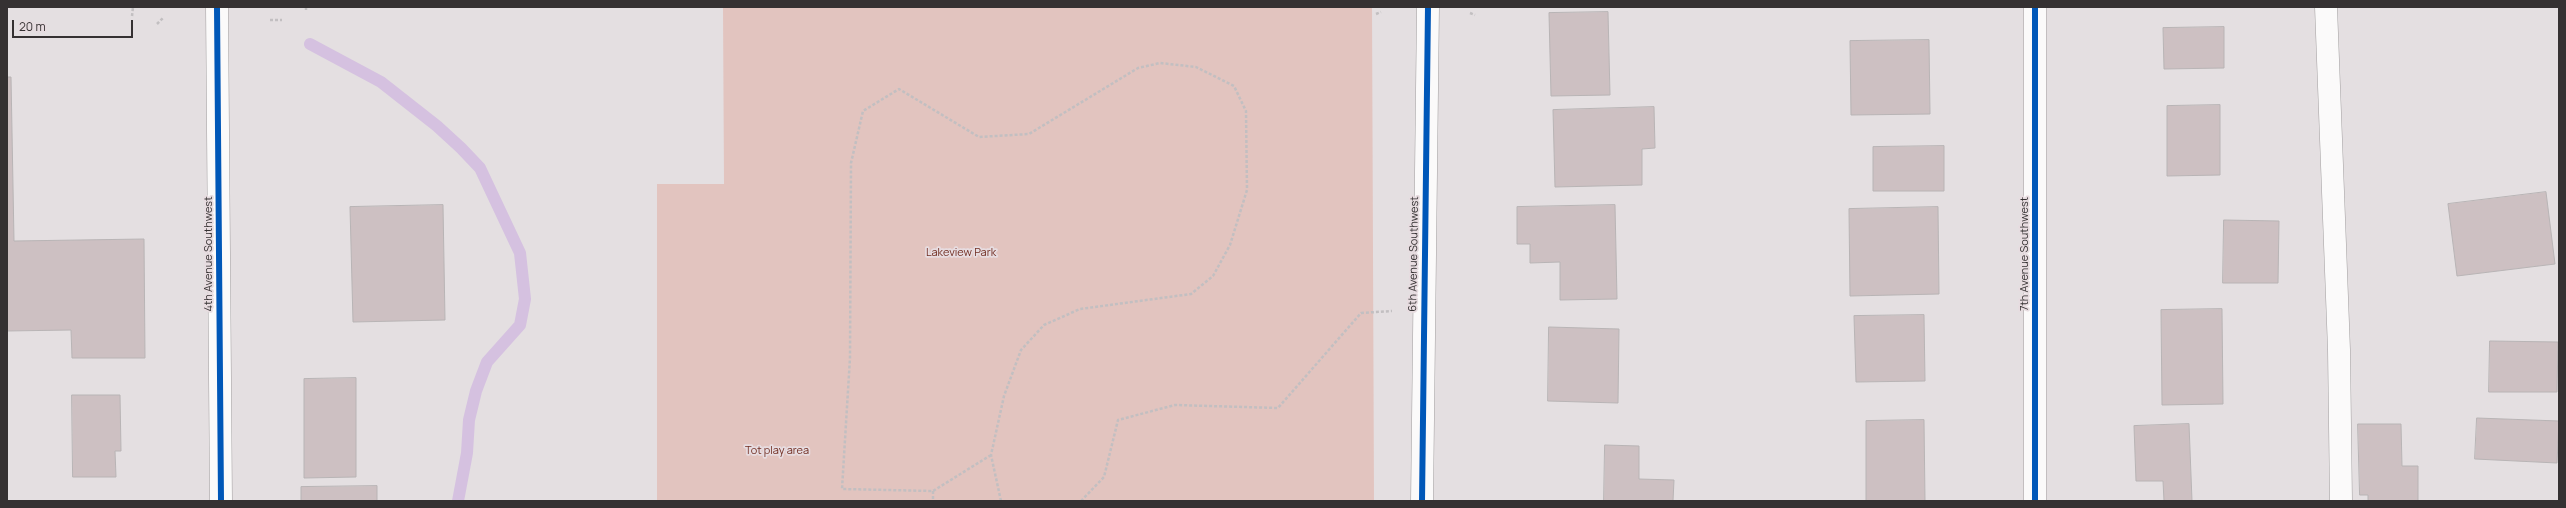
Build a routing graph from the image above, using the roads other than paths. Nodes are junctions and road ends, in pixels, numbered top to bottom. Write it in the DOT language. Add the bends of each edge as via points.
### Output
graph roads {
  1 [pos="217,7"];
  2 [pos="1428,7"];
  3 [pos="2035,7"];
  4 [pos="2326,7"];
  5 [pos="221,501"];
  6 [pos="1422,501"];
  7 [pos="2035,501"];
  8 [pos="2341,501"];
  1 -- 5 [label="street, 4th Avenue Southwest"];
  2 -- 6 [label="street, 6th Avenue Southwest"];
  3 -- 7 [label="street, 7th Avenue Southwest"];
  4 -- 8 [label="street" via="2339,350"];
}
